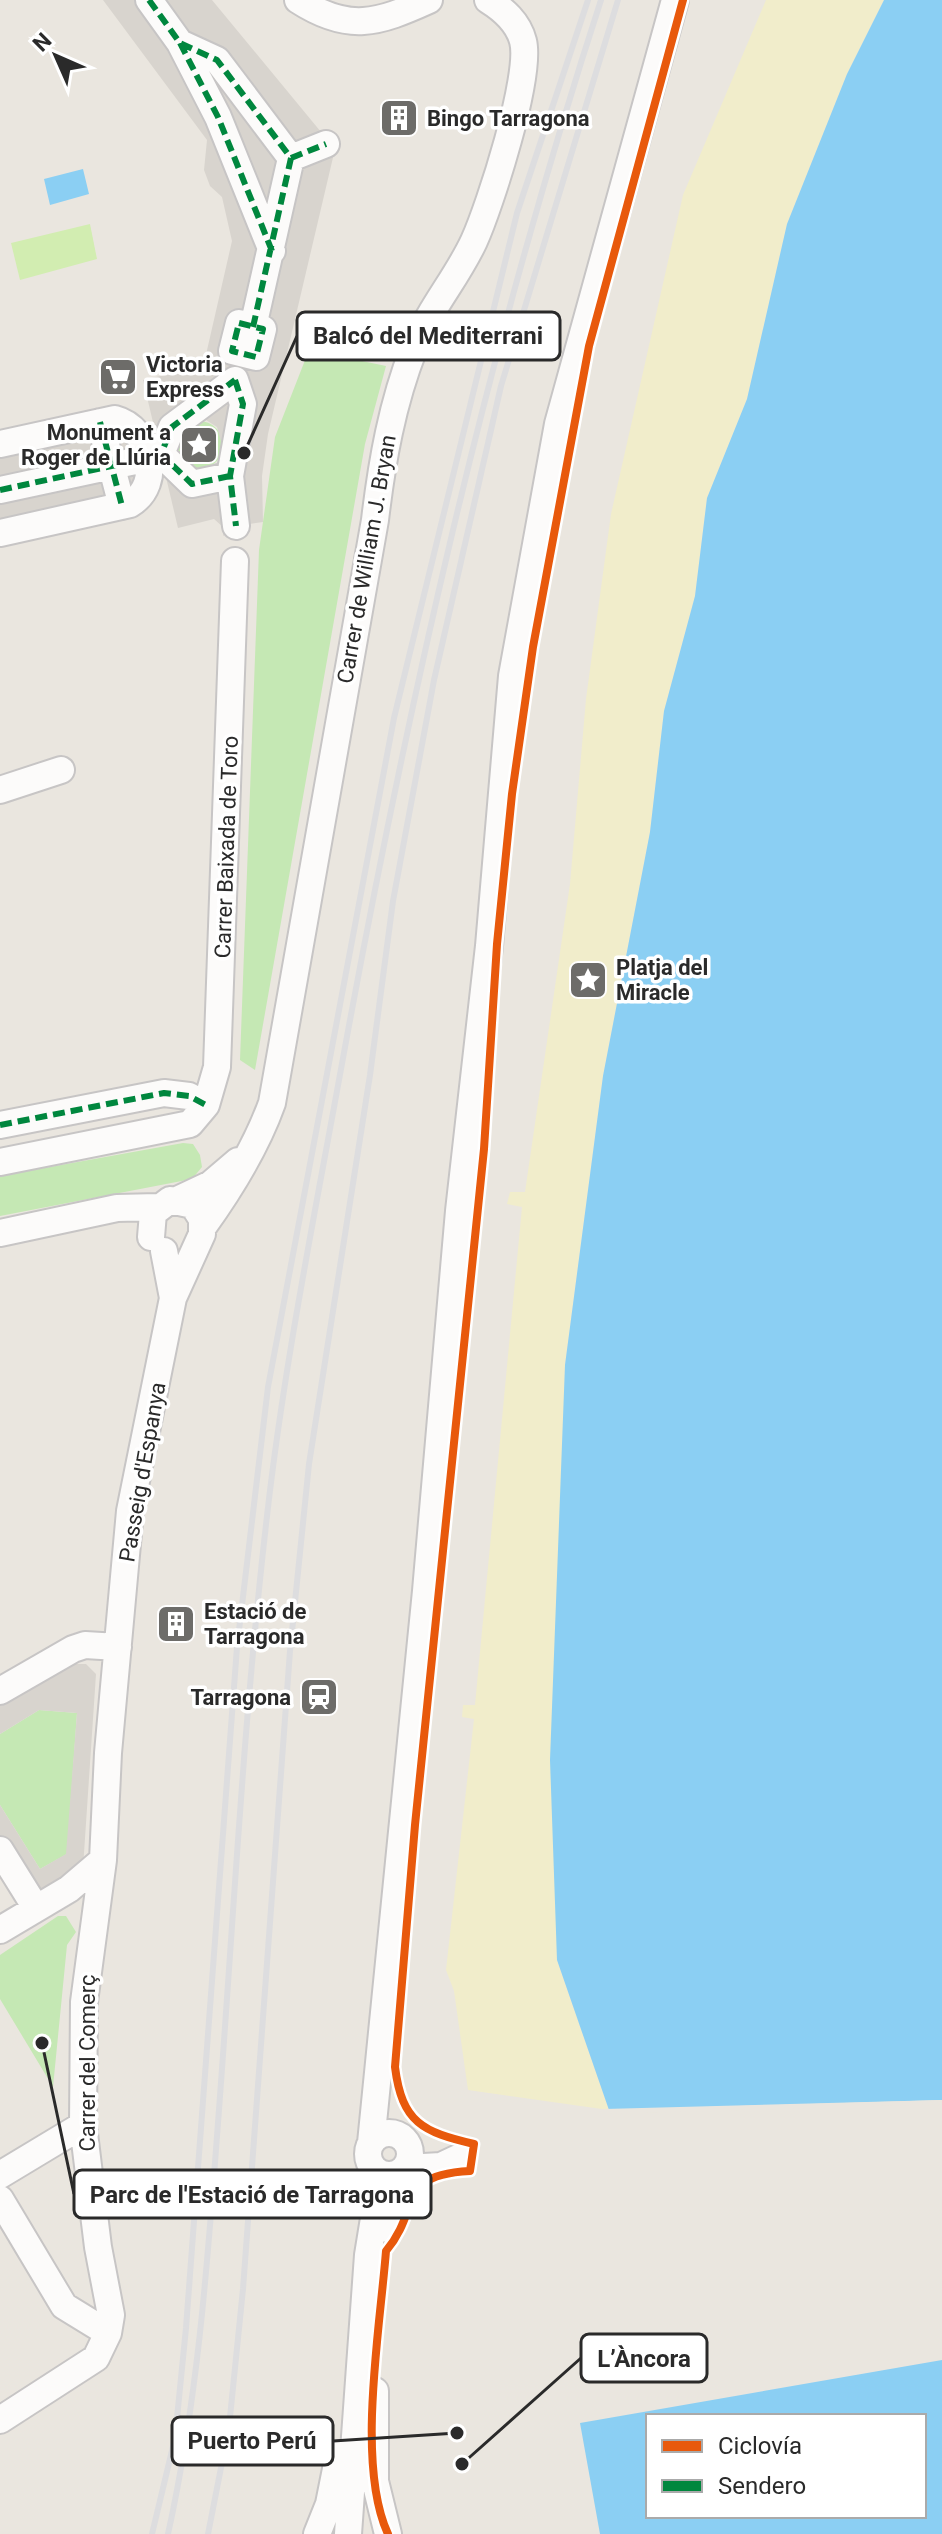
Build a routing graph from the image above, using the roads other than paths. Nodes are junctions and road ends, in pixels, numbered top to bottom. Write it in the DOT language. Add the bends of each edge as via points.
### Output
graph roads {
  1 [pos="149,0"];
  2 [pos="298,0"];
  3 [pos="429,0"];
  4 [pos="488,0"];
  5 [pos="675,0"];
  6 [pos="180,43"];
  7 [pos="326,144"];
  8 [pos="291,158"];
  9 [pos="272,251"];
  10 [pos="235,380"];
  11 [pos="100,422"];
  12 [pos="0,444"];
  13 [pos="149,458"];
  14 [pos="112,466"];
  15 [pos="230,476"];
  16 [pos="0,490"];
  17 [pos="122,506"];
  18 [pos="236,526"];
  19 [pos="0,533"];
  20 [pos="235,561"];
  21 [pos="61,770"];
  22 [pos="0,790"];
  23 [pos="198,1114"];
  24 [pos="0,1125"];
  25 [pos="251,1150"];
  26 [pos="0,1162"];
  27 [pos="168,1203"];
  28 [pos="77,1219"];
  29 [pos="0,1233"];
  30 [pos="199,1236"];
  31 [pos="158,1244"];
  32 [pos="173,1298"];
  33 [pos="118,1647"];
  34 [pos="0,1691"];
  35 [pos="0,1850"];
  36 [pos="103,1860"];
  37 [pos="36,1908"];
  38 [pos="0,1930"];
  39 [pos="92,1934"];
  40 [pos="378,2076"];
  41 [pos="83,2125"];
  42 [pos="371,2143"];
  43 [pos="404,2155"];
  44 [pos="374,2170"];
  45 [pos="0,2175"];
  46 [pos="0,2199"];
  47 [pos="363,2316"];
  48 [pos="108,2333"];
  49 [pos="0,2420"];
  50 [pos="317,2534"];
  51 [pos="348,2534"];
  52 [pos="388,2534"];
  1 -- 6 [label="street"];
  2 -- 3 [label="street" via="343,21 375,21"];
  4 -- 25 [label="street, Carrer de William J. Bryan" via="521,33 521,84 473,244 416,343 394,405 272,1103"];
  5 -- 40 [label="street" via="558,424 512,676"];
  6 -- 8 [label="street" via="217,60"];
  6 -- 9 [label="street" via="218,117"];
  7 -- 8 [label="street"];
  8 -- 9 [label="street"];
  9 -- 10 [label="street" via="253,327 239,323 232,351 242,353"];
  10 -- 15 [label="street" via="243,404"];
  10 -- 15 [label="street" via="172,427 161,454 192,484"];
  11 -- 12 [label="street"];
  11 -- 13 [label="street" via="115,419 130,426"];
  11 -- 14 [label="street"];
  13 -- 14 [label="street"];
  13 -- 17 [label="street" via="141,493"];
  14 -- 16 [label="street"];
  14 -- 17 [label="street"];
  15 -- 18 [label="street"];
  17 -- 19 [label="street"];
  20 -- 23 [label="street, Carrer Baixada de Toro" via="217,1067"];
  21 -- 22 [label="street"];
  23 -- 24 [label="street" via="189,1096 164,1093"];
  23 -- 26 [label="street"];
  25 -- 27 [label="street, Carrer de William J. Bryan" via="211,1184"];
  25 -- 30 [label="street, Carrer de William J. Bryan"];
  27 -- 28 [label="street"];
  27 -- 30 [label="street" via="198,1211"];
  27 -- 31 [label="street" via="150,1221"];
  28 -- 29 [label="street"];
  28 -- 31 [label="street" via="122,1223"];
  30 -- 31 [label="street" via="181,1253"];
  30 -- 32 [label="street, Passeig d'Espanya"];
  31 -- 32 [label="street, Passeig d'Espanya"];
  32 -- 33 [label="street, Passeig d'Espanya" via="130,1511"];
  33 -- 34 [label="street" via="73,1649"];
  33 -- 36 [label="street, Carrer del Comerç"];
  35 -- 37 [label="street"];
  36 -- 37 [label="street"];
  36 -- 39 [label="street, Carrer del Comerç"];
  37 -- 38 [label="street"];
  37 -- 39 [label="street" via="68,1906"];
  39 -- 41 [label="street, Carrer del Comerç" via="83,2033"];
  40 -- 42 [label="street"];
  40 -- 43 [label="street"];
  41 -- 45 [label="street"];
  41 -- 48 [label="street, Carrer del Comerç" via="111,2315"];
  42 -- 43 [label="street" via="389,2133"];
  42 -- 44 [label="street" via="368,2157"];
  43 -- 44 [label="street" via="387,2176"];
  43 -- 52 [label="street" via="390,2204 373,2412 375,2481"];
  44 -- 47 [label="street" via="376,2206"];
  46 -- 48 [label="street" via="64,2306"];
  47 -- 50 [label="street" via="337,2470"];
  47 -- 51 [label="street"];
  48 -- 49 [label="street" via="96,2358"];
}
